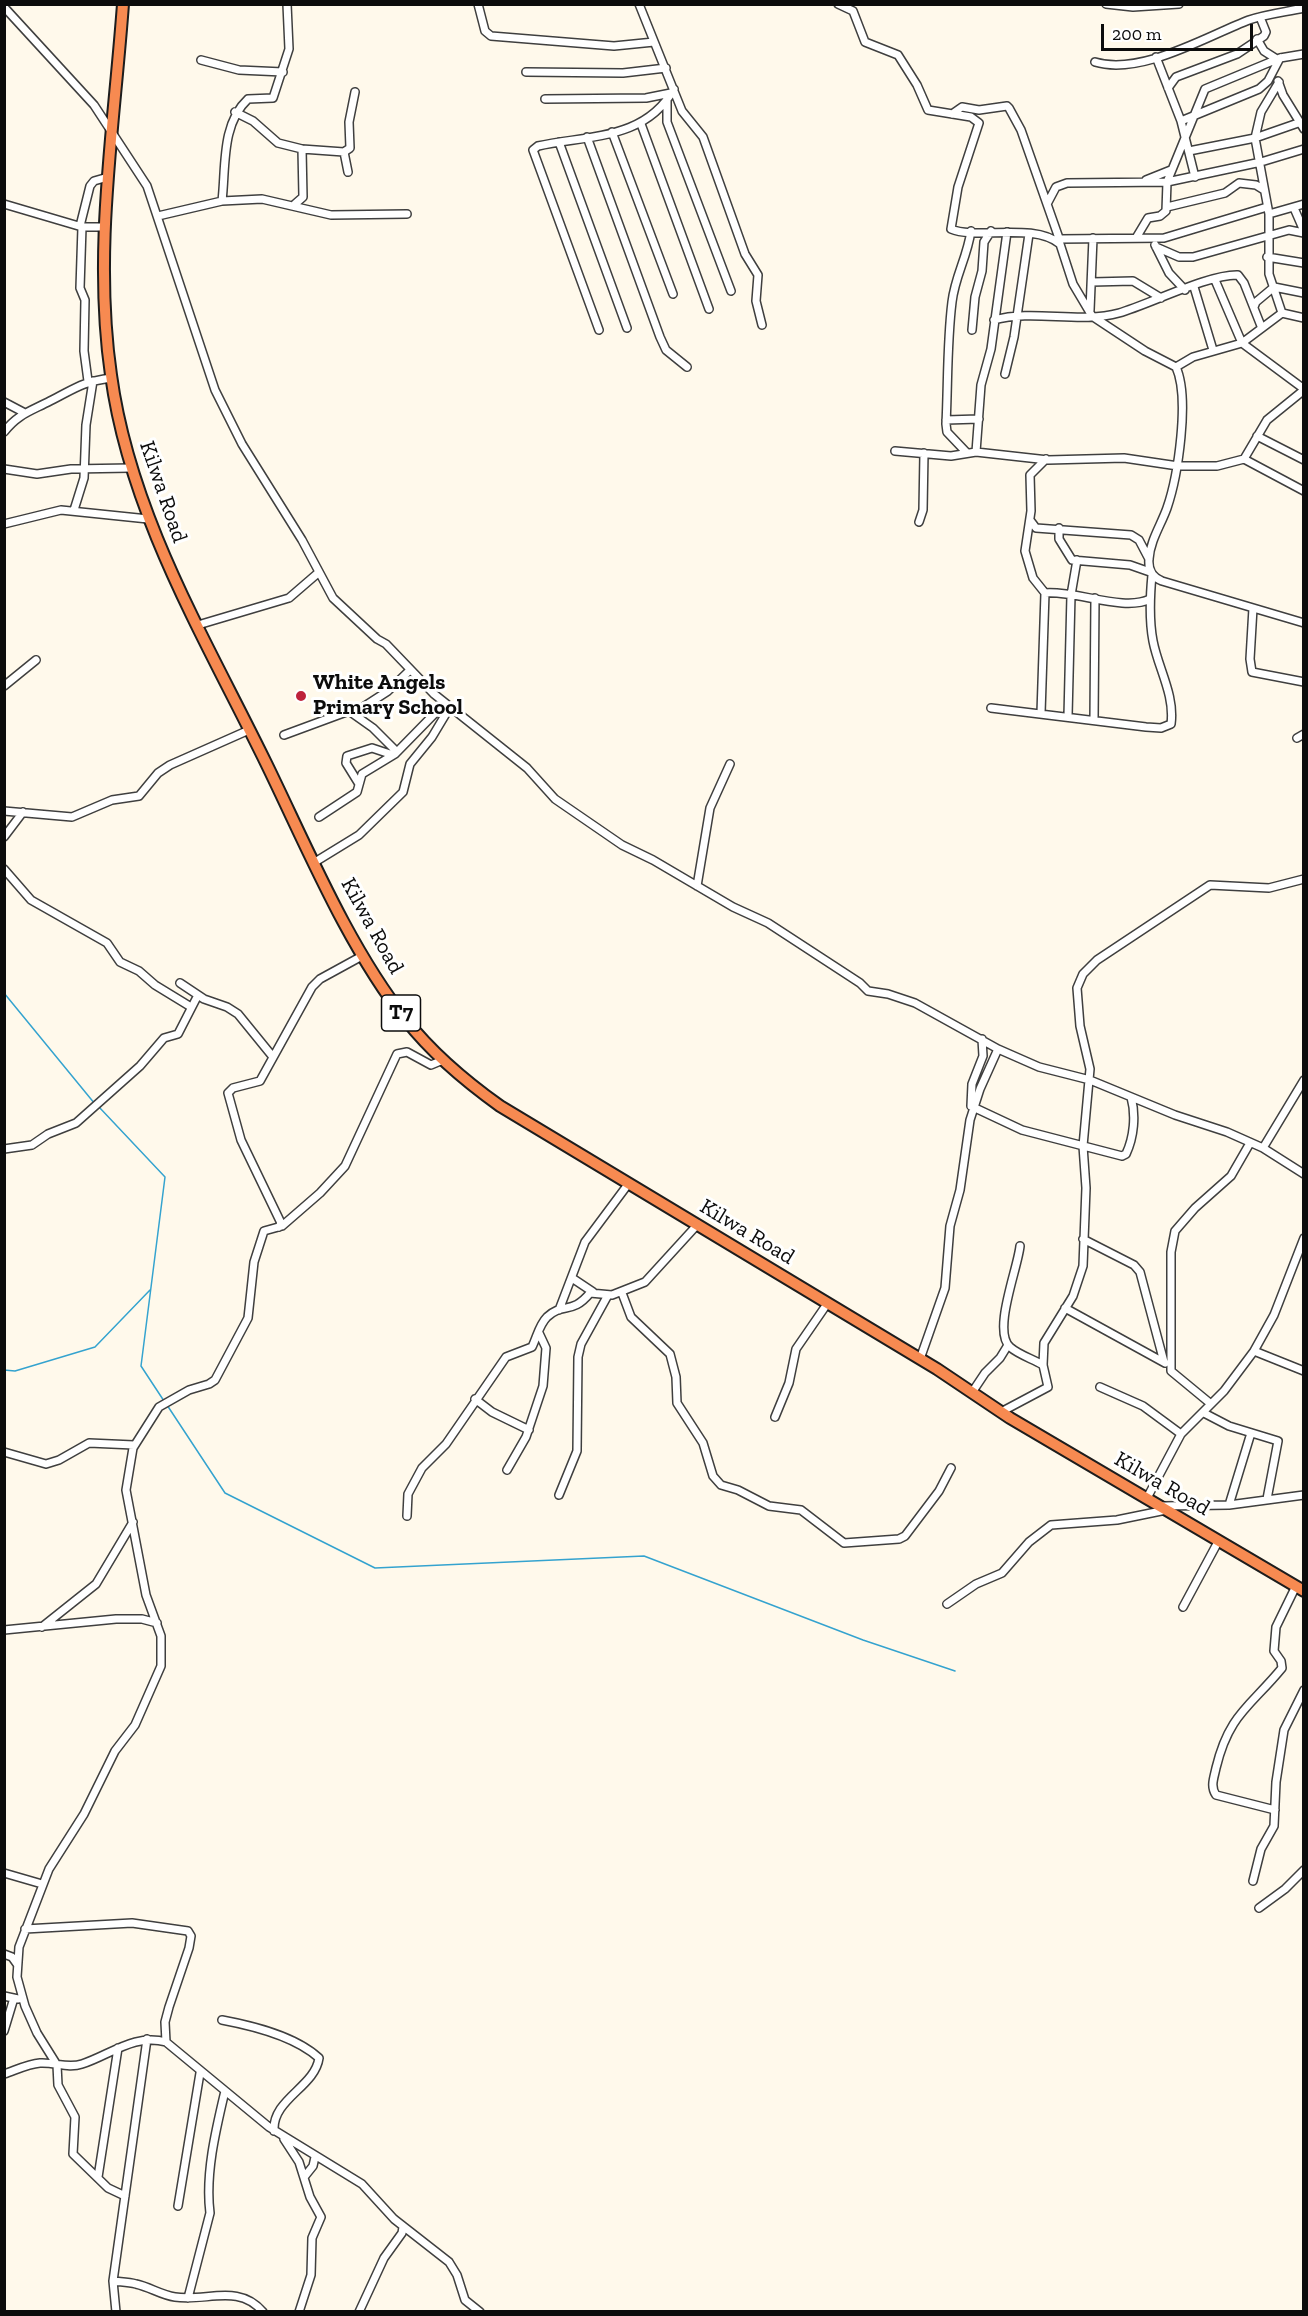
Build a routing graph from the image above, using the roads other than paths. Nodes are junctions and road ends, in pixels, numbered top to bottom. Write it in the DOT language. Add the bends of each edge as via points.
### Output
graph roads {
  1 [pos="123,4"];
  2 [pos="287,4"];
  3 [pos="478,4"];
  4 [pos="639,4"];
  5 [pos="838,4"];
  6 [pos="1106,4"];
  7 [pos="1179,4"];
  8 [pos="1149,5"];
  9 [pos="4,7"];
  10 [pos="1304,8"];
  11 [pos="1260,17"];
  12 [pos="1257,39"];
  13 [pos="654,42"];
  14 [pos="1303,56"];
  15 [pos="1156,57"];
  16 [pos="1277,58"];
  17 [pos="201,60"];
  18 [pos="1095,62"];
  19 [pos="666,68"];
  20 [pos="1274,70"];
  21 [pos="283,72"];
  22 [pos="526,72"];
  23 [pos="1279,82"];
  24 [pos="1168,88"];
  25 [pos="672,91"];
  26 [pos="355,92"];
  27 [pos="545,99"];
  28 [pos="667,100"];
  29 [pos="235,112"];
  30 [pos="952,114"];
  31 [pos="1196,115"];
  32 [pos="1181,121"];
  33 [pos="641,124"];
  34 [pos="1302,126"];
  35 [pos="113,132"];
  36 [pos="612,132"];
  37 [pos="1185,135"];
  38 [pos="587,138"];
  39 [pos="1255,138"];
  40 [pos="559,142"];
  41 [pos="1304,148"];
  42 [pos="302,149"];
  43 [pos="1189,151"];
  44 [pos="344,153"];
  45 [pos="1261,162"];
  46 [pos="1171,170"];
  47 [pos="348,172"];
  48 [pos="108,177"];
  49 [pos="1195,177"];
  50 [pos="1144,181"];
  51 [pos="1167,182"];
  52 [pos="1264,190"];
  53 [pos="222,201"];
  54 [pos="4,204"];
  55 [pos="295,204"];
  56 [pos="1047,204"];
  57 [pos="1304,204"];
  58 [pos="1167,207"];
  59 [pos="1294,208"];
  60 [pos="1268,210"];
  61 [pos="407,214"];
  62 [pos="158,216"];
  63 [pos="81,227"];
  64 [pos="105,227"];
  65 [pos="970,231"];
  66 [pos="991,231"];
  67 [pos="1007,232"];
  68 [pos="1304,232"];
  69 [pos="1029,234"];
  70 [pos="1269,235"];
  71 [pos="1093,238"];
  72 [pos="1136,238"];
  73 [pos="1150,238"];
  74 [pos="1060,241"];
  75 [pos="1156,247"];
  76 [pos="1267,256"];
  77 [pos="1304,263"];
  78 [pos="1215,280"];
  79 [pos="1092,282"];
  80 [pos="1194,287"];
  81 [pos="1274,287"];
  82 [pos="1185,290"];
  83 [pos="731,291"];
  84 [pos="1304,292"];
  85 [pos="673,294"];
  86 [pos="1161,298"];
  87 [pos="1254,307"];
  88 [pos="709,309"];
  89 [pos="1091,313"];
  90 [pos="1282,313"];
  91 [pos="1016,317"];
  92 [pos="1304,318"];
  93 [pos="994,320"];
  94 [pos="762,325"];
  95 [pos="1261,326"];
  96 [pos="627,328"];
  97 [pos="599,330"];
  98 [pos="972,330"];
  99 [pos="1242,343"];
  100 [pos="1213,350"];
  101 [pos="687,367"];
  102 [pos="1176,367"];
  103 [pos="1005,374"];
  104 [pos="111,378"];
  105 [pos="90,381"];
  106 [pos="1304,390"];
  107 [pos="4,402"];
  108 [pos="23,412"];
  109 [pos="979,419"];
  110 [pos="946,420"];
  111 [pos="4,432"];
  112 [pos="1257,436"];
  113 [pos="895,451"];
  114 [pos="976,452"];
  115 [pos="924,453"];
  116 [pos="968,453"];
  117 [pos="1046,459"];
  118 [pos="1244,459"];
  119 [pos="1304,460"];
  120 [pos="1178,466"];
  121 [pos="131,468"];
  122 [pos="4,469"];
  123 [pos="84,469"];
  124 [pos="1304,491"];
  125 [pos="74,510"];
  126 [pos="148,519"];
  127 [pos="1029,519"];
  128 [pos="919,522"];
  129 [pos="4,524"];
  130 [pos="1059,528"];
  131 [pos="1149,559"];
  132 [pos="1077,560"];
  133 [pos="318,573"];
  134 [pos="1151,573"];
  135 [pos="1045,593"];
  136 [pos="1071,595"];
  137 [pos="1095,598"];
  138 [pos="1150,599"];
  139 [pos="1253,608"];
  140 [pos="1304,623"];
  141 [pos="198,626"];
  142 [pos="36,660"];
  143 [pos="410,671"];
  144 [pos="1304,682"];
  145 [pos="4,686"];
  146 [pos="448,705"];
  147 [pos="991,708"];
  148 [pos="354,713"];
  149 [pos="1041,713"];
  150 [pos="1068,716"];
  151 [pos="1094,720"];
  152 [pos="249,730"];
  153 [pos="284,735"];
  154 [pos="395,753"];
  155 [pos="730,764"];
  156 [pos="359,785"];
  157 [pos="4,811"];
  158 [pos="23,812"];
  159 [pos="319,817"];
  160 [pos="4,837"];
  161 [pos="315,862"];
  162 [pos="4,869"];
  163 [pos="1304,879"];
  164 [pos="697,886"];
  165 [pos="362,956"];
  166 [pos="180,983"];
  167 [pos="198,995"];
  168 [pos="191,1007"];
  169 [pos="982,1039"];
  170 [pos="998,1049"];
  171 [pos="273,1057"];
  172 [pos="443,1059"];
  173 [pos="1090,1080"];
  174 [pos="1304,1080"];
  175 [pos="1131,1098"];
  176 [pos="973,1107"];
  177 [pos="966,1137"];
  178 [pos="1250,1143"];
  179 [pos="1083,1146"];
  180 [pos="1263,1148"];
  181 [pos="4,1149"];
  182 [pos="1304,1174"];
  183 [pos="628,1183"];
  184 [pos="698,1224"];
  185 [pos="279,1227"];
  186 [pos="1304,1238"];
  187 [pos="1083,1239"];
  188 [pos="1020,1246"];
  189 [pos="572,1278"];
  190 [pos="593,1292"];
  191 [pos="622,1293"];
  192 [pos="608,1295"];
  193 [pos="827,1304"];
  194 [pos="1065,1308"];
  195 [pos="559,1310"];
  196 [pos="539,1333"];
  197 [pos="1008,1345"];
  198 [pos="1254,1351"];
  199 [pos="921,1359"];
  200 [pos="1164,1362"];
  201 [pos="1043,1365"];
  202 [pos="1171,1371"];
  203 [pos="1304,1371"];
  204 [pos="1100,1387"];
  205 [pos="973,1391"];
  206 [pos="475,1399"];
  207 [pos="1211,1404"];
  208 [pos="1001,1412"];
  209 [pos="1204,1413"];
  210 [pos="775,1417"];
  211 [pos="529,1430"];
  212 [pos="1251,1432"];
  213 [pos="1181,1434"];
  214 [pos="134,1445"];
  215 [pos="4,1452"];
  216 [pos="951,1468"];
  217 [pos="507,1470"];
  218 [pos="559,1495"];
  219 [pos="1304,1495"];
  220 [pos="1147,1498"];
  221 [pos="1267,1499"];
  222 [pos="1230,1505"];
  223 [pos="1166,1508"];
  224 [pos="407,1516"];
  225 [pos="133,1522"];
  226 [pos="1219,1540"];
  227 [pos="1300,1589"];
  228 [pos="947,1604"];
  229 [pos="1184,1607"];
  230 [pos="157,1623"];
  231 [pos="42,1627"];
  232 [pos="4,1630"];
  233 [pos="1304,1690"];
  234 [pos="1275,1810"];
  235 [pos="1304,1870"];
  236 [pos="4,1873"];
  237 [pos="1253,1881"];
  238 [pos="42,1884"];
  239 [pos="1258,1908"];
  240 [pos="25,1929"];
  241 [pos="4,1954"];
  242 [pos="17,1964"];
  243 [pos="4,1996"];
  244 [pos="14,1998"];
  245 [pos="24,2000"];
  246 [pos="222,2020"];
  247 [pos="4,2031"];
  248 [pos="147,2039"];
  249 [pos="166,2042"];
  250 [pos="118,2048"];
  251 [pos="57,2065"];
  252 [pos="200,2073"];
  253 [pos="4,2074"];
  254 [pos="225,2091"];
  255 [pos="274,2131"];
  256 [pos="283,2137"];
  257 [pos="315,2157"];
  258 [pos="305,2176"];
  259 [pos="98,2177"];
  260 [pos="125,2196"];
  261 [pos="178,2206"];
  262 [pos="403,2227"];
  263 [pos="113,2281"];
  264 [pos="188,2298"];
  265 [pos="116,2312"];
  266 [pos="263,2312"];
  267 [pos="299,2312"];
  268 [pos="359,2312"];
  269 [pos="480,2312"];
  1 -- 35 [label="highway, Kilwa Road / T7"];
  2 -- 21 [label="street" via="289,50"];
  3 -- 13 [label="street" via="485,32 490,36 614,46"];
  4 -- 13 [label="street"];
  5 -- 30 [label="street" via="853,11 865,42 898,55 918,85 928,110"];
  6 -- 8 [label="street"];
  7 -- 8 [label="street"];
  9 -- 35 [label="street" via="82,90"];
  10 -- 11 [label="street"];
  11 -- 12 [label="street" via="1266,32"];
  11 -- 15 [label="street"];
  12 -- 16 [label="street" via="1264,51"];
  12 -- 24 [label="street" via="1237,54 1176,77"];
  13 -- 19 [label="street"];
  14 -- 16 [label="street"];
  15 -- 18 [label="street" via="1122,66"];
  15 -- 24 [label="street"];
  16 -- 20 [label="street"];
  16 -- 31 [label="street" via="1208,87"];
  17 -- 21 [label="street" via="239,70"];
  19 -- 22 [label="street" via="623,73"];
  19 -- 25 [label="street"];
  20 -- 23 [label="street"];
  20 -- 31 [label="street" via="1260,89"];
  21 -- 29 [label="street" via="273,98 248,99"];
  23 -- 34 [label="street"];
  23 -- 39 [label="street" via="1261,112"];
  24 -- 32 [label="street"];
  25 -- 27 [label="street" via="646,98"];
  25 -- 28 [label="street"];
  25 -- 94 [label="street" via="703,137 745,254 758,275 756,301"];
  26 -- 44 [label="street" via="349,122 350,148"];
  28 -- 33 [label="street"];
  28 -- 83 [label="street" via="667,122"];
  29 -- 42 [label="street" via="253,121 275,142"];
  29 -- 53 [label="street" via="228,137"];
  30 -- 56 [label="street" via="962,107 979,110 1007,106 1021,130"];
  30 -- 65 [label="street" via="971,117 980,125 958,187 950,226"];
  31 -- 32 [label="street"];
  31 -- 37 [label="street"];
  32 -- 37 [label="street"];
  33 -- 36 [label="street"];
  33 -- 88 [label="street"];
  34 -- 39 [label="street"];
  35 -- 48 [label="highway, Kilwa Road / T7"];
  35 -- 62 [label="street" via="147,186"];
  36 -- 38 [label="street"];
  36 -- 85 [label="street"];
  37 -- 43 [label="street"];
  37 -- 46 [label="street"];
  38 -- 40 [label="street"];
  38 -- 101 [label="street" via="660,337 668,351"];
  39 -- 43 [label="street"];
  39 -- 45 [label="street"];
  40 -- 96 [label="street"];
  40 -- 97 [label="street" via="538,146 533,152"];
  41 -- 45 [label="street"];
  42 -- 44 [label="street"];
  42 -- 55 [label="street" via="303,197"];
  43 -- 49 [label="street"];
  44 -- 47 [label="street"];
  45 -- 49 [label="street"];
  45 -- 52 [label="street"];
  46 -- 50 [label="street"];
  46 -- 51 [label="street"];
  48 -- 63 [label="street" via="90,186"];
  48 -- 64 [label="highway, Kilwa Road / T7"];
  49 -- 51 [label="street"];
  50 -- 51 [label="street"];
  50 -- 56 [label="street" via="1061,184 1053,190"];
  51 -- 58 [label="street"];
  52 -- 58 [label="street" via="1239,183 1225,193"];
  52 -- 60 [label="street"];
  53 -- 55 [label="street" via="262,199"];
  53 -- 62 [label="street"];
  54 -- 63 [label="street"];
  55 -- 61 [label="street" via="331,214"];
  56 -- 74 [label="street"];
  57 -- 59 [label="street"];
  58 -- 72 [label="street" via="1160,216 1145,221"];
  59 -- 60 [label="street"];
  59 -- 68 [label="street"];
  60 -- 70 [label="street"];
  60 -- 73 [label="street" via="1164,238"];
  62 -- 133 [label="street" via="215,390"];
  63 -- 64 [label="street"];
  63 -- 105 [label="street" via="80,288 85,300 84,351"];
  64 -- 104 [label="highway, Kilwa Road / T7" via="103,296"];
  65 -- 66 [label="street"];
  65 -- 110 [label="street" via="952,303"];
  66 -- 67 [label="street"];
  66 -- 98 [label="street" via="984,242"];
  67 -- 69 [label="street"];
  67 -- 93 [label="street"];
  68 -- 70 [label="street" via="1289,230"];
  69 -- 74 [label="street"];
  69 -- 91 [label="street"];
  70 -- 75 [label="street" via="1193,257 1179,257"];
  70 -- 76 [label="street"];
  71 -- 72 [label="street"];
  71 -- 74 [label="street"];
  71 -- 79 [label="street"];
  72 -- 73 [label="street"];
  73 -- 75 [label="street"];
  74 -- 89 [label="street" via="1073,285"];
  75 -- 82 [label="street" via="1169,273"];
  76 -- 77 [label="street"];
  76 -- 81 [label="street"];
  78 -- 80 [label="street"];
  78 -- 87 [label="street" via="1238,274"];
  78 -- 99 [label="street"];
  79 -- 86 [label="street" via="1133,281"];
  79 -- 89 [label="street"];
  80 -- 82 [label="street"];
  80 -- 100 [label="street"];
  81 -- 84 [label="street"];
  81 -- 87 [label="street"];
  81 -- 90 [label="street"];
  82 -- 86 [label="street"];
  86 -- 89 [label="street" via="1117,314"];
  87 -- 95 [label="street"];
  89 -- 91 [label="street"];
  89 -- 102 [label="street" via="1145,351"];
  90 -- 92 [label="street"];
  90 -- 95 [label="street"];
  91 -- 93 [label="street"];
  91 -- 103 [label="street"];
  93 -- 109 [label="street" via="981,385"];
  95 -- 99 [label="street"];
  99 -- 100 [label="street"];
  99 -- 106 [label="street"];
  100 -- 102 [label="street"];
  102 -- 120 [label="street" via="1182,402"];
  104 -- 105 [label="street"];
  104 -- 121 [label="highway, Kilwa Road / T7"];
  105 -- 108 [label="street"];
  105 -- 123 [label="street"];
  106 -- 112 [label="street" via="1267,420"];
  107 -- 108 [label="street"];
  108 -- 111 [label="street"];
  109 -- 110 [label="street"];
  109 -- 114 [label="street"];
  110 -- 116 [label="street" via="946,430"];
  112 -- 118 [label="street"];
  112 -- 119 [label="street"];
  113 -- 115 [label="street"];
  114 -- 116 [label="street"];
  114 -- 117 [label="street"];
  115 -- 116 [label="street"];
  115 -- 128 [label="street" via="923,510"];
  117 -- 120 [label="street" via="1124,458"];
  117 -- 127 [label="street" via="1029,475"];
  118 -- 120 [label="street" via="1216,466"];
  118 -- 124 [label="street"];
  120 -- 131 [label="street"];
  121 -- 123 [label="street"];
  121 -- 126 [label="highway, Kilwa Road / T7"];
  122 -- 123 [label="street" via="37,474"];
  123 -- 125 [label="street" via="80,499"];
  125 -- 126 [label="street"];
  125 -- 129 [label="street"];
  126 -- 141 [label="highway, Kilwa Road / T7"];
  127 -- 130 [label="street" via="1034,528"];
  127 -- 135 [label="street" via="1025,551 1033,578"];
  130 -- 131 [label="street" via="1131,535 1139,540"];
  130 -- 132 [label="street" via="1068,558"];
  131 -- 134 [label="street"];
  132 -- 134 [label="street" via="1130,565"];
  132 -- 136 [label="street"];
  133 -- 141 [label="street" via="289,598"];
  133 -- 143 [label="street" via="333,598 386,644"];
  134 -- 138 [label="street"];
  134 -- 139 [label="street" via="1162,581"];
  135 -- 136 [label="street"];
  135 -- 149 [label="street"];
  136 -- 137 [label="street"];
  136 -- 150 [label="street"];
  137 -- 138 [label="street" via="1139,603"];
  137 -- 151 [label="street"];
  138 -- 151 [label="street" via="1153,641 1170,700 1171,724 1161,728"];
  139 -- 140 [label="street"];
  139 -- 144 [label="street" via="1252,672"];
  141 -- 152 [label="highway, Kilwa Road / T7"];
  142 -- 145 [label="street"];
  143 -- 146 [label="street"];
  143 -- 148 [label="street"];
  146 -- 154 [label="street"];
  146 -- 161 [label="street" via="432,737 410,764 403,792 366,829"];
  146 -- 164 [label="street" via="513,755 555,799 622,845"];
  147 -- 149 [label="street"];
  148 -- 153 [label="street" via="344,712"];
  148 -- 154 [label="street"];
  149 -- 150 [label="street"];
  150 -- 151 [label="street"];
  152 -- 158 [label="street" via="166,767 139,796 112,800 76,816"];
  152 -- 161 [label="highway, Kilwa Road / T7"];
  154 -- 156 [label="street" via="362,774"];
  154 -- 156 [label="street" via="372,748 346,756"];
  155 -- 164 [label="street" via="710,808"];
  156 -- 159 [label="street" via="357,792"];
  157 -- 158 [label="street"];
  158 -- 160 [label="street"];
  161 -- 165 [label="highway, Kilwa Road / T7"];
  162 -- 168 [label="street" via="31,900 107,943 120,962"];
  163 -- 173 [label="street" via="1269,888 1210,885 1090,966 1077,988"];
  164 -- 169 [label="street" via="768,923 866,990 914,1003"];
  165 -- 171 [label="street" via="312,987"];
  165 -- 172 [label="highway, Kilwa Road / T7" via="407,1021"];
  166 -- 167 [label="street"];
  167 -- 168 [label="street"];
  167 -- 171 [label="street" via="238,1014"];
  168 -- 181 [label="street" via="178,1034 164,1038 140,1066 81,1119 32,1145"];
  169 -- 170 [label="street"];
  169 -- 177 [label="street" via="983,1056 972,1084"];
  170 -- 173 [label="street" via="1039,1067"];
  170 -- 176 [label="street"];
  171 -- 185 [label="street" via="260,1081 233,1088 228,1098 241,1140 281,1223"];
  172 -- 183 [label="highway, Kilwa Road / T7" via="500,1106"];
  172 -- 185 [label="street" via="429,1064 407,1052 399,1053 345,1166"];
  173 -- 175 [label="street"];
  173 -- 179 [label="street"];
  174 -- 180 [label="street"];
  175 -- 178 [label="street"];
  175 -- 179 [label="street" via="1134,1114 1126,1154"];
  176 -- 177 [label="street"];
  176 -- 179 [label="street" via="1022,1130"];
  177 -- 199 [label="street" via="960,1190 950,1226 945,1288"];
  178 -- 180 [label="street"];
  178 -- 202 [label="street" via="1231,1176 1175,1231 1171,1252"];
  179 -- 187 [label="street"];
  180 -- 182 [label="street"];
  183 -- 184 [label="highway, Kilwa Road / T7"];
  183 -- 189 [label="street" via="585,1242"];
  184 -- 191 [label="street" via="645,1282"];
  184 -- 193 [label="highway, Kilwa Road / T7"];
  185 -- 214 [label="street" via="264,1231 254,1262 248,1317 215,1380 159,1407"];
  186 -- 198 [label="street" via="1274,1315"];
  187 -- 194 [label="street" via="1080,1276"];
  187 -- 200 [label="street" via="1134,1265 1140,1272"];
  188 -- 197 [label="street" via="1004,1313"];
  189 -- 190 [label="street"];
  189 -- 195 [label="street"];
  190 -- 192 [label="street"];
  190 -- 195 [label="street" via="579,1306"];
  191 -- 192 [label="street"];
  191 -- 216 [label="street" via="632,1317 671,1356 678,1406 703,1443 713,1476 721,1485 769,1506 802,1511 839,1542 851,1545 905,1536"];
  192 -- 218 [label="street" via="578,1357 577,1451"];
  193 -- 199 [label="highway, Kilwa Road / T7"];
  193 -- 210 [label="street" via="796,1349 788,1387"];
  194 -- 200 [label="street"];
  194 -- 201 [label="street" via="1044,1343"];
  195 -- 196 [label="street" via="546,1318"];
  196 -- 206 [label="street" via="529,1349 506,1358"];
  196 -- 211 [label="street" via="546,1346 544,1383"];
  197 -- 201 [label="street"];
  197 -- 205 [label="street"];
  198 -- 203 [label="street"];
  198 -- 207 [label="street"];
  199 -- 205 [label="highway, Kilwa Road / T7"];
  200 -- 202 [label="street"];
  201 -- 208 [label="street" via="1046,1390"];
  202 -- 207 [label="street"];
  204 -- 213 [label="street" via="1143,1406"];
  205 -- 208 [label="highway, Kilwa Road / T7"];
  206 -- 211 [label="street"];
  206 -- 224 [label="street" via="446,1444 415,1479 408,1494"];
  207 -- 209 [label="street"];
  208 -- 220 [label="highway, Kilwa Road / T7"];
  209 -- 212 [label="street"];
  209 -- 213 [label="street"];
  211 -- 217 [label="street"];
  212 -- 221 [label="street" via="1275,1438 1279,1445"];
  212 -- 222 [label="street"];
  213 -- 220 [label="street"];
  214 -- 215 [label="street" via="89,1443 59,1461 46,1464"];
  214 -- 225 [label="street" via="126,1484"];
  219 -- 221 [label="street"];
  220 -- 223 [label="highway, Kilwa Road / T7"];
  221 -- 222 [label="street"];
  222 -- 223 [label="street"];
  223 -- 226 [label="highway, Kilwa Road / T7"];
  223 -- 228 [label="street" via="1117,1520 1051,1525 1029,1542 1002,1573 976,1584"];
  225 -- 230 [label="street" via="140,1568"];
  225 -- 231 [label="street" via="96,1584"];
  226 -- 227 [label="highway, Kilwa Road / T7"];
  226 -- 229 [label="street"];
  227 -- 234 [label="street" via="1276,1627 1274,1651 1282,1668 1228,1730 1212,1785 1216,1795"];
  230 -- 231 [label="street" via="135,1618"];
  230 -- 238 [label="street" via="162,1650 157,1676 135,1725 115,1751 87,1809"];
  231 -- 232 [label="street"];
  233 -- 234 [label="street" via="1284,1730"];
  234 -- 237 [label="street" via="1274,1826 1261,1850"];
  235 -- 239 [label="street"];
  236 -- 238 [label="street"];
  238 -- 240 [label="street"];
  240 -- 242 [label="street"];
  240 -- 249 [label="street" via="132,1923 188,1931 189,1948 165,2022"];
  241 -- 242 [label="street"];
  242 -- 245 [label="street"];
  243 -- 244 [label="street"];
  244 -- 245 [label="street"];
  244 -- 247 [label="street"];
  245 -- 251 [label="street" via="37,2034"];
  246 -- 255 [label="street" via="268,2032 319,2058 314,2070 277,2113"];
  248 -- 249 [label="street"];
  248 -- 250 [label="street"];
  248 -- 260 [label="street"];
  249 -- 252 [label="street"];
  250 -- 251 [label="street" via="83,2064"];
  250 -- 259 [label="street"];
  251 -- 253 [label="street" via="38,2063"];
  251 -- 259 [label="street" via="60,2092 75,2117 73,2154"];
  252 -- 254 [label="street"];
  252 -- 261 [label="street"];
  254 -- 255 [label="street"];
  254 -- 264 [label="street" via="211,2173 210,2213"];
  255 -- 256 [label="street"];
  256 -- 257 [label="street"];
  256 -- 258 [label="street"];
  257 -- 258 [label="street"];
  257 -- 262 [label="street" via="362,2184"];
  258 -- 267 [label="street" via="321,2217 312,2238 311,2275"];
  259 -- 260 [label="street" via="108,2188"];
  260 -- 263 [label="street"];
  262 -- 268 [label="street"];
  262 -- 269 [label="street" via="449,2262 465,2300"];
  263 -- 264 [label="street"];
  263 -- 265 [label="street"];
  264 -- 266 [label="street" via="221,2294 244,2297"];
}
